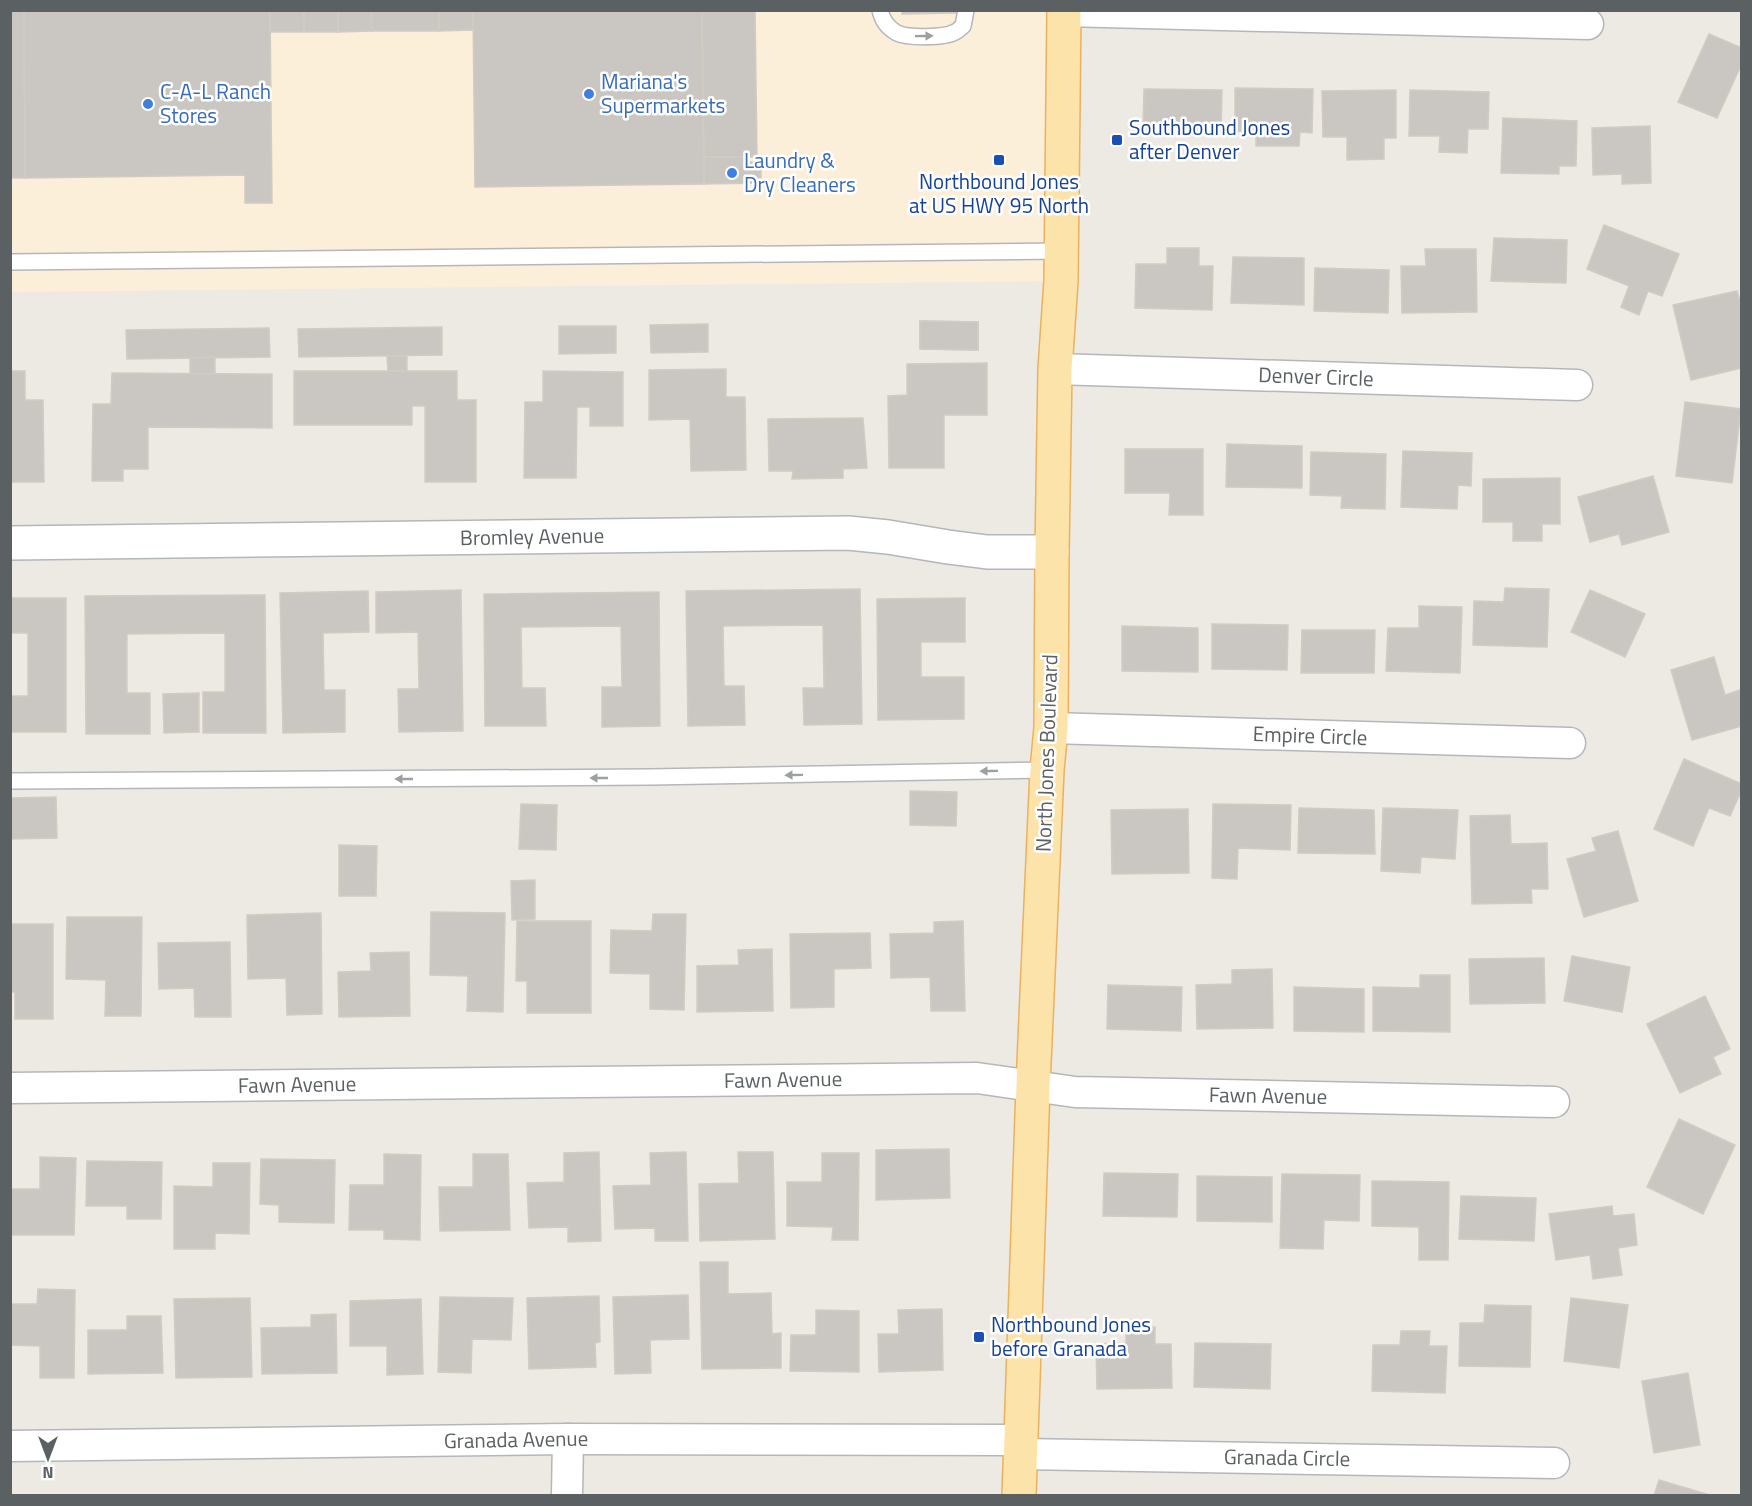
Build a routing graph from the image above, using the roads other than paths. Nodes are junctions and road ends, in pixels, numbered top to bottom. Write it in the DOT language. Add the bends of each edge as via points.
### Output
graph roads {
  1 [pos="880,10"];
  2 [pos="966,10"];
  3 [pos="1064,11"];
  4 [pos="1588,24"];
  5 [pos="1060,251"];
  6 [pos="10,262"];
  7 [pos="1055,369"];
  8 [pos="1577,385"];
  9 [pos="10,543"];
  10 [pos="1052,552"];
  11 [pos="1051,728"];
  12 [pos="1569,743"];
  13 [pos="1047,770"];
  14 [pos="10,781"];
  15 [pos="1033,1086"];
  16 [pos="10,1088"];
  17 [pos="1554,1102"];
  18 [pos="568,1439"];
  19 [pos="10,1446"];
  20 [pos="1021,1447"];
  21 [pos="1554,1462"];
  22 [pos="567,1496"];
  23 [pos="1019,1496"];
  1 -- 2 [label="lane, one-way" via="887,25 898,34 910,36 954,33 963,26"];
  3 -- 4 [label="street"];
  3 -- 5 [label="main road, North Jones Boulevard"];
  5 -- 6 [label="lane"];
  5 -- 7 [label="main road, North Jones Boulevard"];
  7 -- 8 [label="street, Denver Circle"];
  7 -- 10 [label="main road, North Jones Boulevard"];
  9 -- 10 [label="street, Bromley Avenue" via="848,533 987,552"];
  10 -- 11 [label="main road, North Jones Boulevard"];
  11 -- 12 [label="street, Empire Circle"];
  11 -- 13 [label="main road, North Jones Boulevard"];
  13 -- 14 [label="lane, one-way"];
  13 -- 15 [label="main road, North Jones Boulevard"];
  15 -- 16 [label="street, Fawn Avenue" via="965,1078"];
  15 -- 17 [label="street, Fawn Avenue" via="1075,1092"];
  15 -- 20 [label="main road, North Jones Boulevard"];
  18 -- 19 [label="street, Granada Avenue"];
  18 -- 20 [label="street, Granada Avenue"];
  18 -- 22 [label="street"];
  20 -- 21 [label="street, Granada Circle"];
  20 -- 23 [label="main road, North Jones Boulevard"];
}
